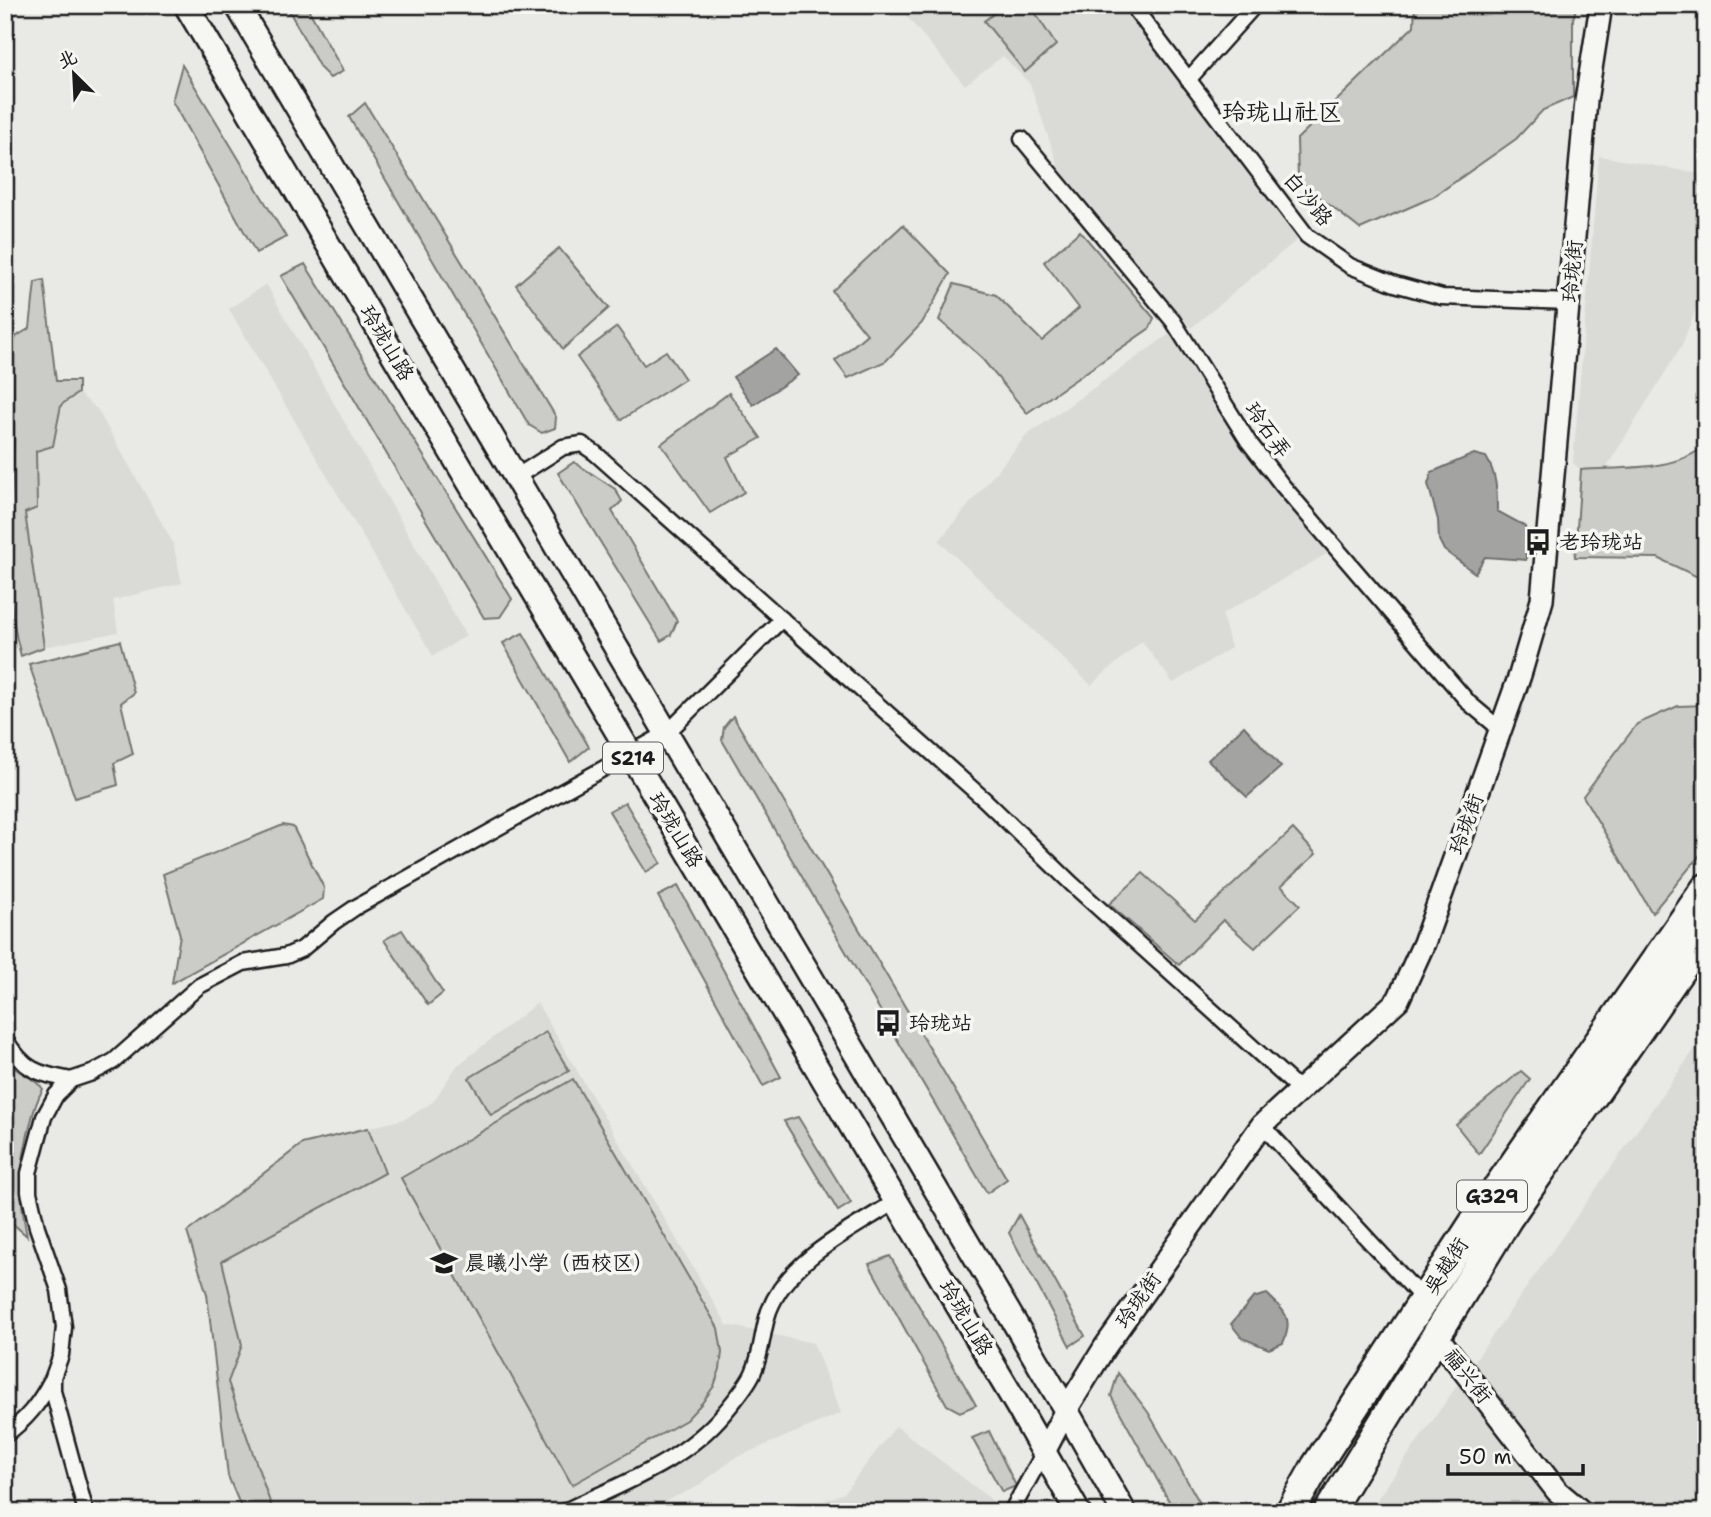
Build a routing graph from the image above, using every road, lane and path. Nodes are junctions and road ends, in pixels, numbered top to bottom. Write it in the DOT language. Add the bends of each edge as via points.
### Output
graph roads {
  1 [pos="187,5"];
  2 [pos="237,5"];
  3 [pos="1132,5"];
  4 [pos="1255,5"];
  5 [pos="1601,5"];
  6 [pos="1188,80"];
  7 [pos="1021,139"];
  8 [pos="1570,302"];
  9 [pos="516,477"];
  10 [pos="782,619"];
  11 [pos="1500,729"];
  12 [pos="667,733"];
  13 [pos="630,752"];
  14 [pos="1706,888"];
  15 [pos="1706,933"];
  16 [pos="5,1039"];
  17 [pos="71,1080"];
  18 [pos="1300,1090"];
  19 [pos="1262,1125"];
  20 [pos="896,1201"];
  21 [pos="1424,1300"];
  22 [pos="1436,1335"];
  23 [pos="54,1377"];
  24 [pos="1066,1410"];
  25 [pos="5,1435"];
  26 [pos="1044,1452"];
  27 [pos="86,1512"];
  28 [pos="563,1512"];
  29 [pos="1012,1512"];
  30 [pos="1078,1512"];
  31 [pos="1124,1512"];
  32 [pos="1290,1512"];
  33 [pos="1328,1512"];
  34 [pos="1582,1512"];
  1 -- 13 [label="main road, 玲珑山路 / S214"];
  2 -- 9 [label="main road, 玲珑山路 / S214"];
  3 -- 6 [label="street, 白沙路"];
  4 -- 6 [label="street"];
  5 -- 8 [label="street, 玲珑街" via="1586,101"];
  6 -- 8 [label="street, 白沙路" via="1307,236 1350,265 1442,297"];
  7 -- 11 [label="street, 玲石弄" via="1172,321 1248,441 1282,485 1469,703"];
  8 -- 11 [label="street, 玲珑街" via="1542,600"];
  9 -- 10 [label="street" via="564,447 582,444"];
  9 -- 12 [label="main road, 玲珑山路 / S214"];
  10 -- 12 [label="street"];
  10 -- 18 [label="street"];
  11 -- 18 [label="street, 玲珑街" via="1420,954 1398,1000"];
  12 -- 13 [label="street"];
  12 -- 24 [label="main road, 玲珑山路 / S214"];
  13 -- 17 [label="street" via="356,907 302,949 243,964 199,986 114,1061"];
  13 -- 20 [label="main road, 玲珑山路 / S214"];
  14 -- 21 [label="highway, 吴越街 / G329"];
  15 -- 22 [label="highway, 吴越街 / G329" via="1508,1218"];
  16 -- 17 [label="street" via="25,1066"];
  17 -- 23 [label="street" via="44,1117 29,1173 29,1192 59,1290 64,1327"];
  18 -- 19 [label="street, 玲珑街"];
  19 -- 21 [label="street"];
  19 -- 24 [label="street, 玲珑街" via="1105,1347"];
  20 -- 26 [label="main road, 玲珑山路 / S214"];
  20 -- 28 [label="street" via="789,1277 770,1310 753,1374 724,1413 696,1440 666,1464"];
  21 -- 32 [label="highway, 吴越街 / G329"];
  22 -- 33 [label="highway, 吴越街 / G329"];
  22 -- 34 [label="street, 福兴街" via="1557,1491"];
  23 -- 25 [label="street" via="39,1404"];
  23 -- 27 [label="street" via="52,1391"];
  24 -- 26 [label="street, 玲珑街"];
  24 -- 31 [label="main road, 玲珑山路 / S214"];
  26 -- 29 [label="street, 玲珑街"];
  26 -- 30 [label="main road, 玲珑山路 / S214"];
}
